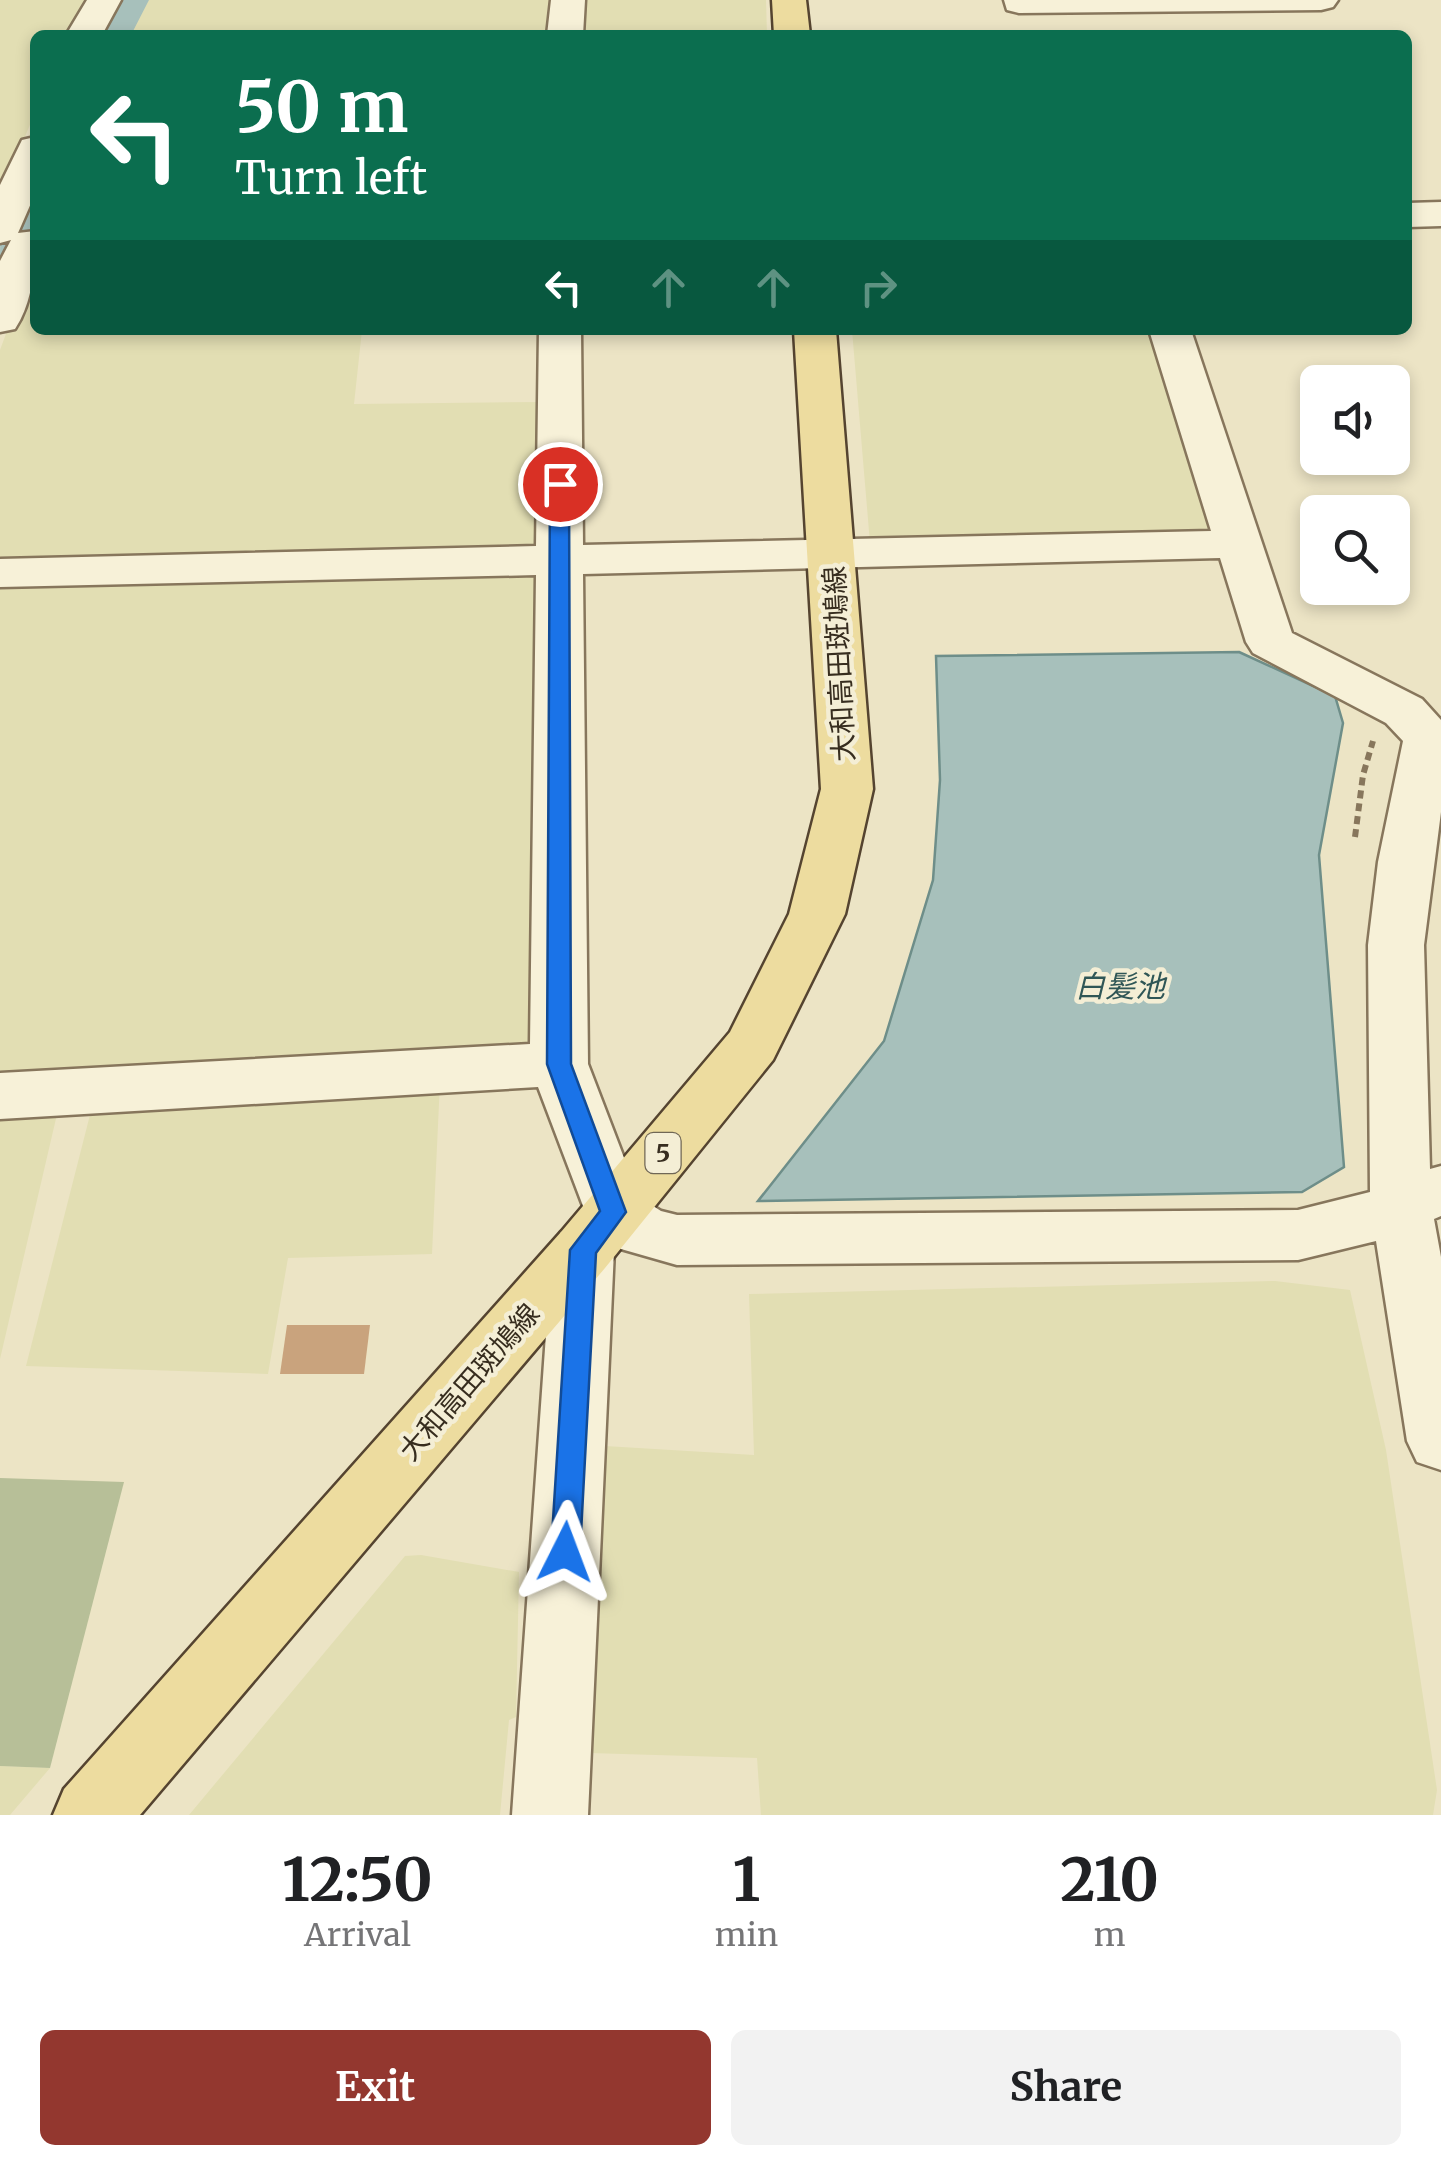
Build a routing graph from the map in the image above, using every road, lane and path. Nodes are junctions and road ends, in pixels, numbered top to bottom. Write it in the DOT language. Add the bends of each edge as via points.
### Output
graph roads {
  1 [pos="104,0"];
  2 [pos="568,0"];
  3 [pos="790,0"];
  4 [pos="1321,0"];
  5 [pos="1021,13"];
  6 [pos="87,30"];
  7 [pos="565,30"];
  8 [pos="792,30"];
  9 [pos="30,169"];
  10 [pos="1441,214"];
  11 [pos="1412,215"];
  12 [pos="14,237"];
  13 [pos="0,320"];
  14 [pos="560,335"];
  15 [pos="815,335"];
  16 [pos="1172,335"];
  17 [pos="1238,544"];
  18 [pos="833,555"];
  19 [pos="560,561"];
  20 [pos="0,573"];
  21 [pos="559,1064"];
  22 [pos="0,1096"];
  23 [pos="1425,1196"];
  24 [pos="598,1232"];
  25 [pos="1441,1440"];
  26 [pos="91,1815"];
  27 [pos="550,1815"];
  1 -- 6 [label="street"];
  2 -- 7 [label="street"];
  3 -- 8 [label="main road"];
  4 -- 5 [label="street"];
  9 -- 12 [label="street"];
  10 -- 11 [label="street"];
  12 -- 13 [label="street" via="17,267"];
  14 -- 19 [label="street"];
  15 -- 18 [label="main road, 大和高田斑鳩線 / 5"];
  16 -- 17 [label="street"];
  17 -- 18 [label="street"];
  17 -- 23 [label="street" via="1270,642 1404,711 1430,738 1396,945"];
  18 -- 19 [label="street"];
  18 -- 24 [label="main road, 大和高田斑鳩線 / 5" via="846,789 817,914 752,1046"];
  19 -- 20 [label="street"];
  19 -- 21 [label="street"];
  21 -- 22 [label="street"];
  21 -- 24 [label="street"];
  23 -- 24 [label="street" via="1333,1230 1298,1234 677,1240"];
  23 -- 25 [label="street"];
  24 -- 26 [label="main road, 大和高田斑鳩線 / 5"];
  24 -- 27 [label="street"];
}
